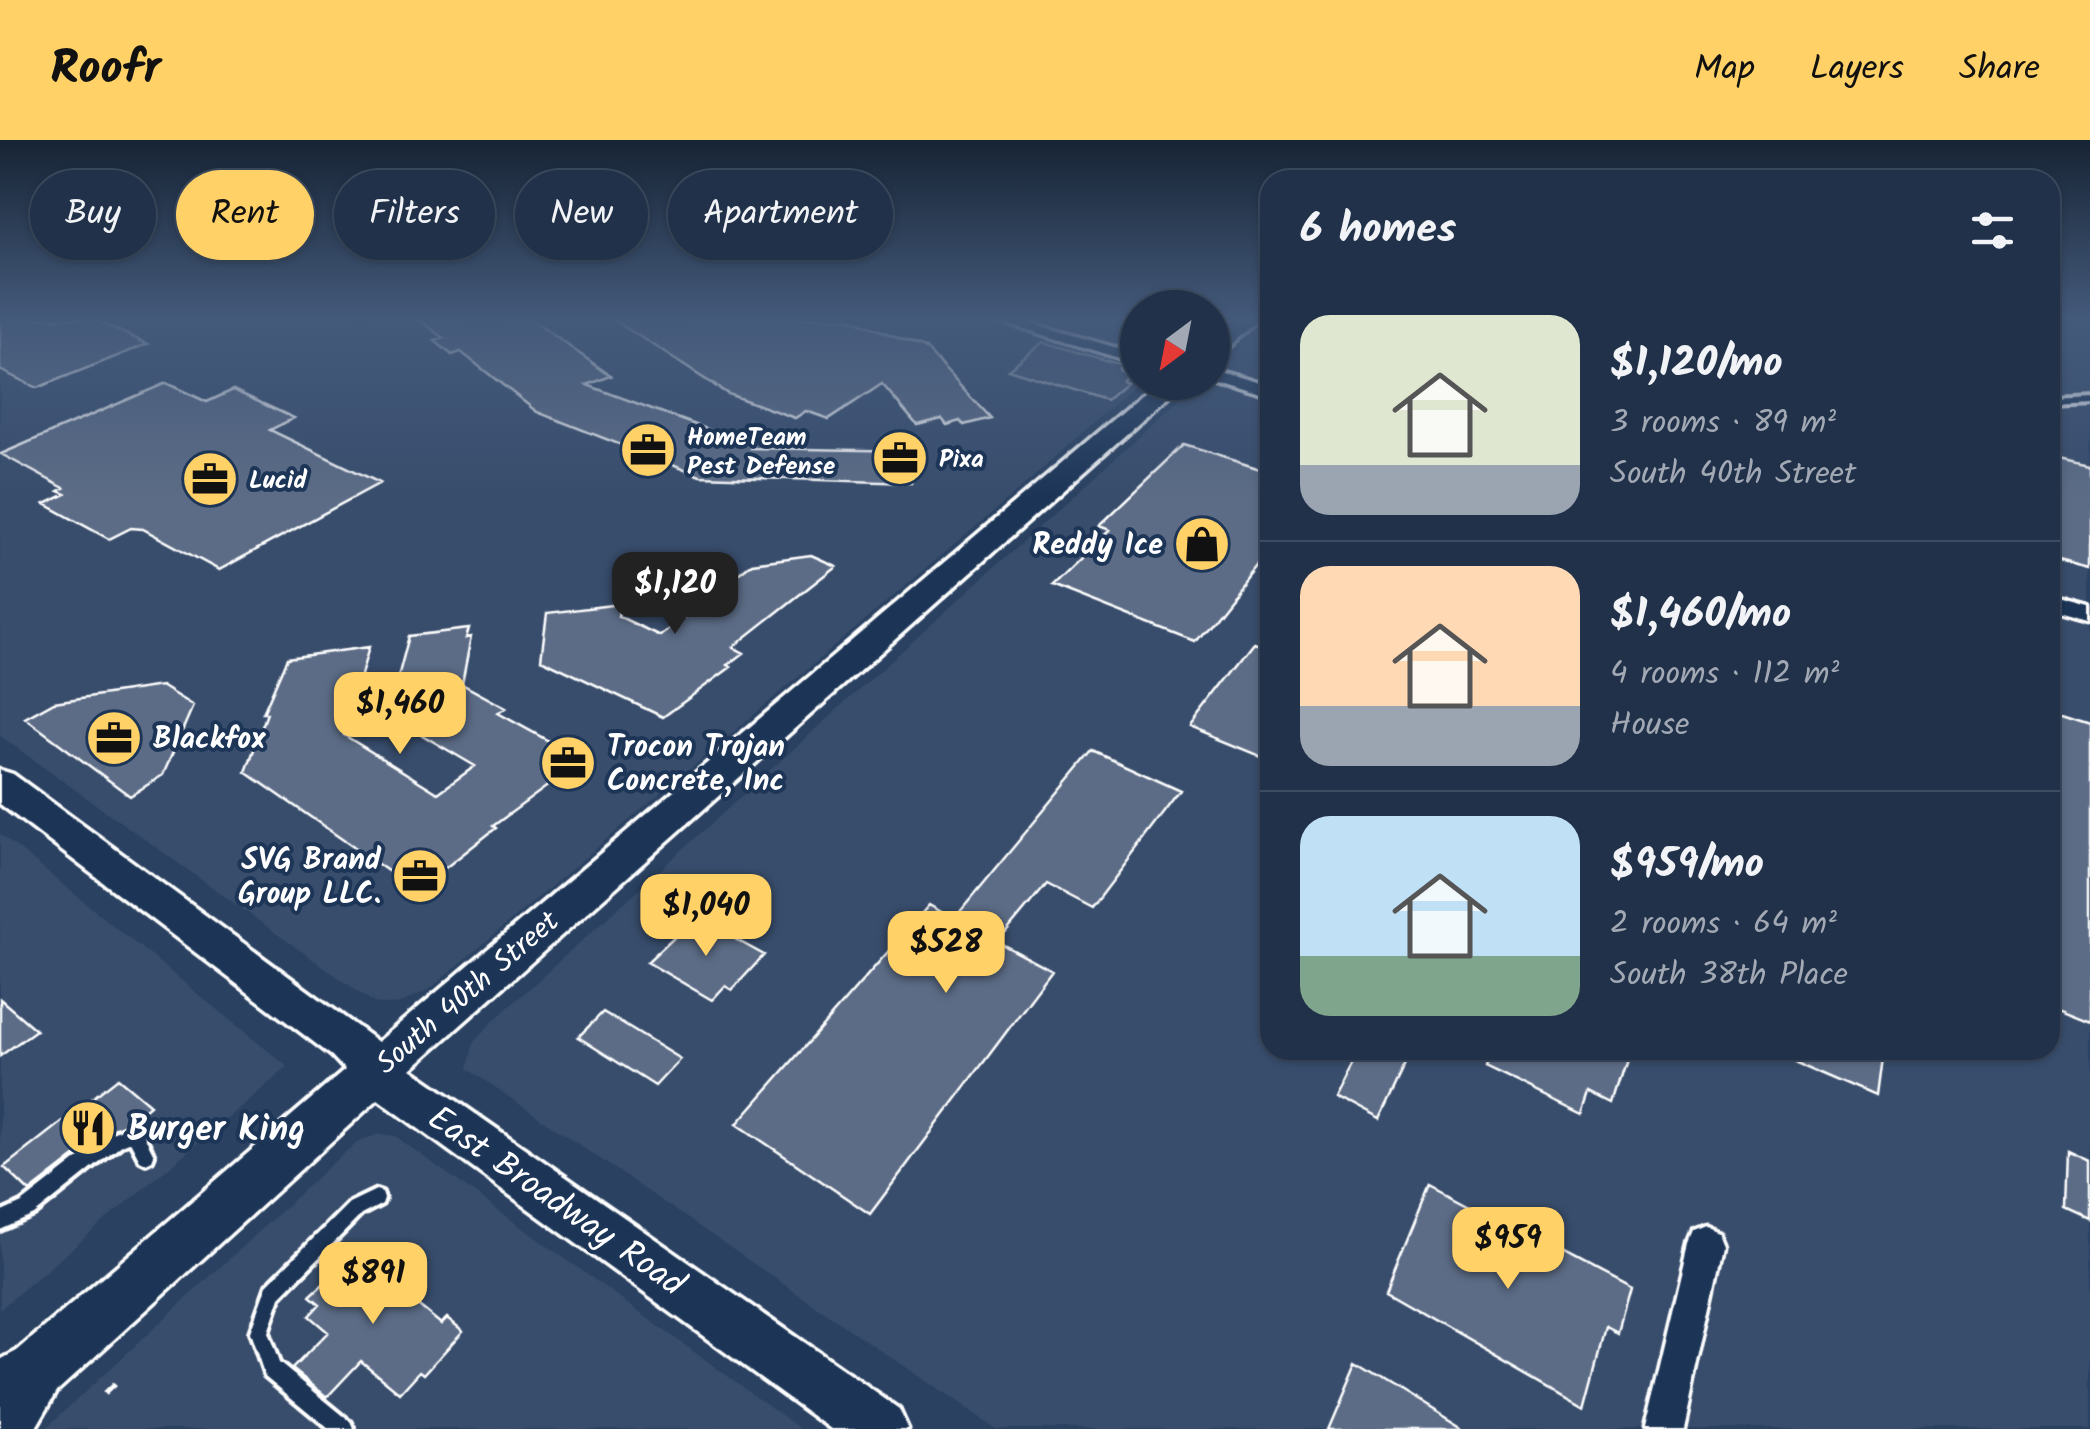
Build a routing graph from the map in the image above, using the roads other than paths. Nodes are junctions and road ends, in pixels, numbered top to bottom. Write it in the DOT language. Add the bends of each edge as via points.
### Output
graph roads {
  1 [pos="1230,378"];
  2 [pos="1260,387"];
  3 [pos="2090,398"];
  4 [pos="1152,400"];
  5 [pos="2060,400"];
  6 [pos="2060,606"];
  7 [pos="2090,614"];
  8 [pos="0,784"];
  9 [pos="376,1071"];
  10 [pos="146,1155"];
  11 [pos="376,1198"];
  12 [pos="0,1222"];
  13 [pos="1706,1244"];
  14 [pos="19,1380"];
  15 [pos="3,1429"];
  16 [pos="344,1429"];
  17 [pos="879,1429"];
  18 [pos="1664,1429"];
  1 -- 2 [label="street"];
  3 -- 5 [label="lane"];
  4 -- 9 [label="main road, South 40th Street"];
  6 -- 7 [label="street"];
  8 -- 9 [label="main road, East Broadway Road" via="348,1042"];
  9 -- 14 [label="main road, South 40th Street"];
  9 -- 17 [label="main road, East Broadway Road"];
  10 -- 12 [label="lane" via="138,1138 118,1138 28,1210"];
  11 -- 16 [label="lane" via="355,1209 273,1292 259,1332 272,1369"];
  13 -- 18 [label="street"];
  14 -- 15 [label="main road, South 40th Street"];
}
